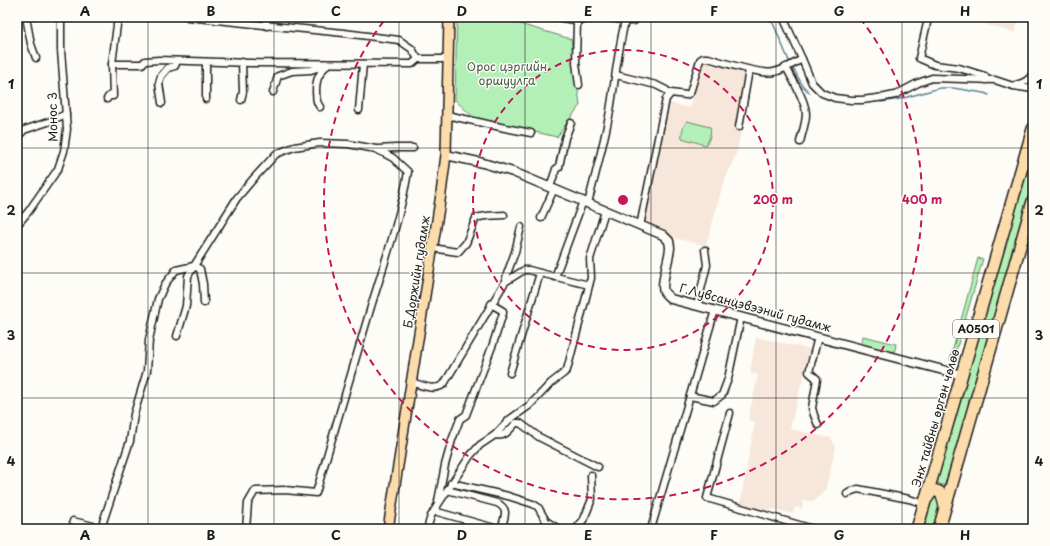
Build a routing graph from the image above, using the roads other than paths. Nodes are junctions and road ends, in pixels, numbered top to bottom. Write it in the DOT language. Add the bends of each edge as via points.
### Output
graph roads {
  1 [pos="26,17"];
  2 [pos="61,17"];
  3 [pos="118,17"];
  4 [pos="188,17"];
  5 [pos="265,17"];
  6 [pos="449,17"];
  7 [pos="557,17"];
  8 [pos="598,17"];
  9 [pos="605,17"];
  10 [pos="638,17"];
  11 [pos="783,17"];
  12 [pos="924,17"];
  13 [pos="577,21"];
  14 [pos="625,21"];
  15 [pos="266,26"];
  16 [pos="36,58"];
  17 [pos="418,59"];
  18 [pos="448,59"];
  19 [pos="802,59"];
  20 [pos="177,61"];
  21 [pos="206,62"];
  22 [pos="242,62"];
  23 [pos="112,64"];
  24 [pos="363,64"];
  25 [pos="327,65"];
  26 [pos="786,67"];
  27 [pos="749,70"];
  28 [pos="1033,73"];
  29 [pos="616,75"];
  30 [pos="986,80"];
  31 [pos="579,85"];
  32 [pos="1014,86"];
  33 [pos="1033,89"];
  34 [pos="273,92"];
  35 [pos="670,94"];
  36 [pos="107,99"];
  37 [pos="206,99"];
  38 [pos="241,100"];
  39 [pos="162,103"];
  40 [pos="320,107"];
  41 [pos="359,110"];
  42 [pos="66,114"];
  43 [pos="447,114"];
  44 [pos="572,123"];
  45 [pos="739,127"];
  46 [pos="1033,129"];
  47 [pos="531,134"];
  48 [pos="17,138"];
  49 [pos="800,142"];
  50 [pos="413,148"];
  51 [pos="376,149"];
  52 [pos="446,155"];
  53 [pos="552,188"];
  54 [pos="1033,201"];
  55 [pos="585,202"];
  56 [pos="605,211"];
  57 [pos="504,215"];
  58 [pos="542,218"];
  59 [pos="17,225"];
  60 [pos="640,226"];
  61 [pos="521,227"];
  62 [pos="433,248"];
  63 [pos="705,250"];
  64 [pos="194,266"];
  65 [pos="540,273"];
  66 [pos="555,277"];
  67 [pos="506,282"];
  68 [pos="590,285"];
  69 [pos="204,303"];
  70 [pos="491,304"];
  71 [pos="697,306"];
  72 [pos="715,310"];
  73 [pos="740,317"];
  74 [pos="177,336"];
  75 [pos="818,337"];
  76 [pos="510,373"];
  77 [pos="962,375"];
  78 [pos="411,382"];
  79 [pos="690,396"];
  80 [pos="730,413"];
  81 [pos="818,425"];
  82 [pos="495,435"];
  83 [pos="598,467"];
  84 [pos="591,475"];
  85 [pos="933,476"];
  86 [pos="954,480"];
  87 [pos="451,483"];
  88 [pos="447,490"];
  89 [pos="847,494"];
  90 [pos="926,501"];
  91 [pos="945,506"];
  92 [pos="436,508"];
  93 [pos="73,521"];
  94 [pos="103,528"];
  95 [pos="246,529"];
  96 [pos="388,529"];
  97 [pos="427,529"];
  98 [pos="499,529"];
  99 [pos="559,529"];
  100 [pos="576,529"];
  101 [pos="651,529"];
  102 [pos="814,529"];
  103 [pos="917,529"];
  104 [pos="939,529"];
  1 -- 16 [label="street"];
  2 -- 42 [label="street, Монос 3"];
  3 -- 23 [label="street"];
  4 -- 15 [label="street"];
  5 -- 15 [label="street"];
  6 -- 18 [label="main road, Б.Доржийн гудамж"];
  7 -- 13 [label="street"];
  8 -- 13 [label="street"];
  9 -- 14 [label="street"];
  10 -- 14 [label="street" via="634,21"];
  11 -- 19 [label="street"];
  12 -- 30 [label="street" via="928,19 920,58 935,65 960,68 985,76"];
  13 -- 31 [label="street" via="576,63"];
  14 -- 29 [label="street"];
  15 -- 17 [label="street" via="399,40 412,49"];
  17 -- 18 [label="street"];
  17 -- 24 [label="street" via="412,64"];
  18 -- 43 [label="main road, Б.Доржийн гудамж"];
  19 -- 26 [label="street"];
  19 -- 30 [label="street" via="817,89 835,98 851,100 894,95 932,78"];
  20 -- 21 [label="street"];
  20 -- 23 [label="street"];
  20 -- 39 [label="street" via="175,66 168,68 161,76 159,83"];
  21 -- 22 [label="street"];
  21 -- 37 [label="street"];
  22 -- 25 [label="street"];
  22 -- 38 [label="street"];
  23 -- 36 [label="street" via="113,96"];
  24 -- 25 [label="street"];
  24 -- 41 [label="street"];
  25 -- 34 [label="street" via="278,76"];
  25 -- 40 [label="street" via="318,76 316,84 316,102"];
  26 -- 27 [label="street" via="771,73"];
  26 -- 49 [label="street" via="806,111"];
  27 -- 35 [label="street" via="703,58 699,61 690,93"];
  27 -- 45 [label="street"];
  28 -- 32 [label="street" via="1026,82"];
  29 -- 35 [label="street" via="656,85"];
  29 -- 55 [label="street" via="601,152"];
  30 -- 32 [label="street" via="996,80"];
  32 -- 33 [label="street"];
  35 -- 60 [label="street" via="665,101"];
  42 -- 48 [label="street" via="24,130"];
  42 -- 59 [label="street, Монос 3" via="66,139 58,169"];
  43 -- 47 [label="street"];
  43 -- 52 [label="main road, Б.Доржийн гудамж"];
  44 -- 53 [label="street" via="565,138"];
  46 -- 77 [label="highway, Энх тайвны өргөн чөлөө / A0501"];
  50 -- 51 [label="street"];
  51 -- 64 [label="street" via="320,142 294,147 276,154 238,198"];
  51 -- 95 [label="street" via="393,158 408,172 395,226 316,493 255,491 248,503"];
  52 -- 53 [label="street, Г.Лувсанцэвээний гудамж" via="505,169"];
  52 -- 62 [label="main road, Б.Доржийн гудамж"];
  53 -- 55 [label="street, Г.Лувсанцэвээний гудамж"];
  53 -- 58 [label="street"];
  54 -- 86 [label="highway, A0501"];
  55 -- 56 [label="street, Г.Лувсанцэвээний гудамж"];
  55 -- 66 [label="street"];
  56 -- 60 [label="street, Г.Лувсанцэвээний гудамж"];
  56 -- 68 [label="street" via="590,259"];
  57 -- 62 [label="street" via="476,218 466,243 458,252"];
  60 -- 71 [label="street, Г.Лувсанцэвээний гудамж" via="663,235 669,241 670,249 663,285 665,294 673,300"];
  61 -- 67 [label="street" via="506,274"];
  62 -- 78 [label="main road, Б.Доржийн гудамж"];
  63 -- 71 [label="street" via="707,265"];
  64 -- 69 [label="street" via="200,269"];
  64 -- 74 [label="street" via="188,276 186,306"];
  64 -- 94 [label="street" via="176,270 158,299 149,340 147,371 134,414 130,441"];
  65 -- 66 [label="street"];
  65 -- 67 [label="street" via="524,270"];
  65 -- 76 [label="street"];
  66 -- 68 [label="street"];
  67 -- 70 [label="street"];
  68 -- 82 [label="street" via="567,370"];
  70 -- 78 [label="street" via="444,384 434,389"];
  70 -- 92 [label="street" via="503,313 466,415 459,420 452,440"];
  71 -- 72 [label="street, Г.Лувсанцэвээний гудамж"];
  72 -- 73 [label="street, Г.Лувсанцэвээний гудамж"];
  72 -- 79 [label="street"];
  73 -- 75 [label="street, Г.Лувсанцэвээний гудамж"];
  73 -- 79 [label="street" via="728,379 722,395 714,401"];
  75 -- 77 [label="street, Г.Лувсанцэвээний гудамж"];
  75 -- 81 [label="street" via="809,372 817,379 812,408"];
  77 -- 85 [label="highway, Энх тайвны өргөн чөлөө / A0501"];
  78 -- 96 [label="main road, Б.Доржийн гудамж"];
  79 -- 101 [label="street"];
  80 -- 102 [label="street" via="707,498"];
  82 -- 83 [label="street" via="504,435 516,423 520,423 538,437"];
  82 -- 87 [label="street" via="480,445"];
  84 -- 100 [label="street" via="592,499 584,519"];
  85 -- 86 [label="highway" via="939,488 947,487"];
  85 -- 90 [label="highway, Энх тайвны өргөн чөлөө / A0501"];
  86 -- 91 [label="highway, A0501"];
  87 -- 88 [label="street"];
  87 -- 99 [label="street" via="533,504 546,521"];
  88 -- 92 [label="street"];
  88 -- 98 [label="street" via="502,506 505,514"];
  89 -- 90 [label="street" via="858,490"];
  90 -- 91 [label="highway" via="935,490 942,493"];
  90 -- 103 [label="highway, Энх тайвны өргөн чөлөө / A0501"];
  91 -- 104 [label="highway, A0501"];
  92 -- 97 [label="street"];
  92 -- 98 [label="street"];
  93 -- 94 [label="street"];
}
